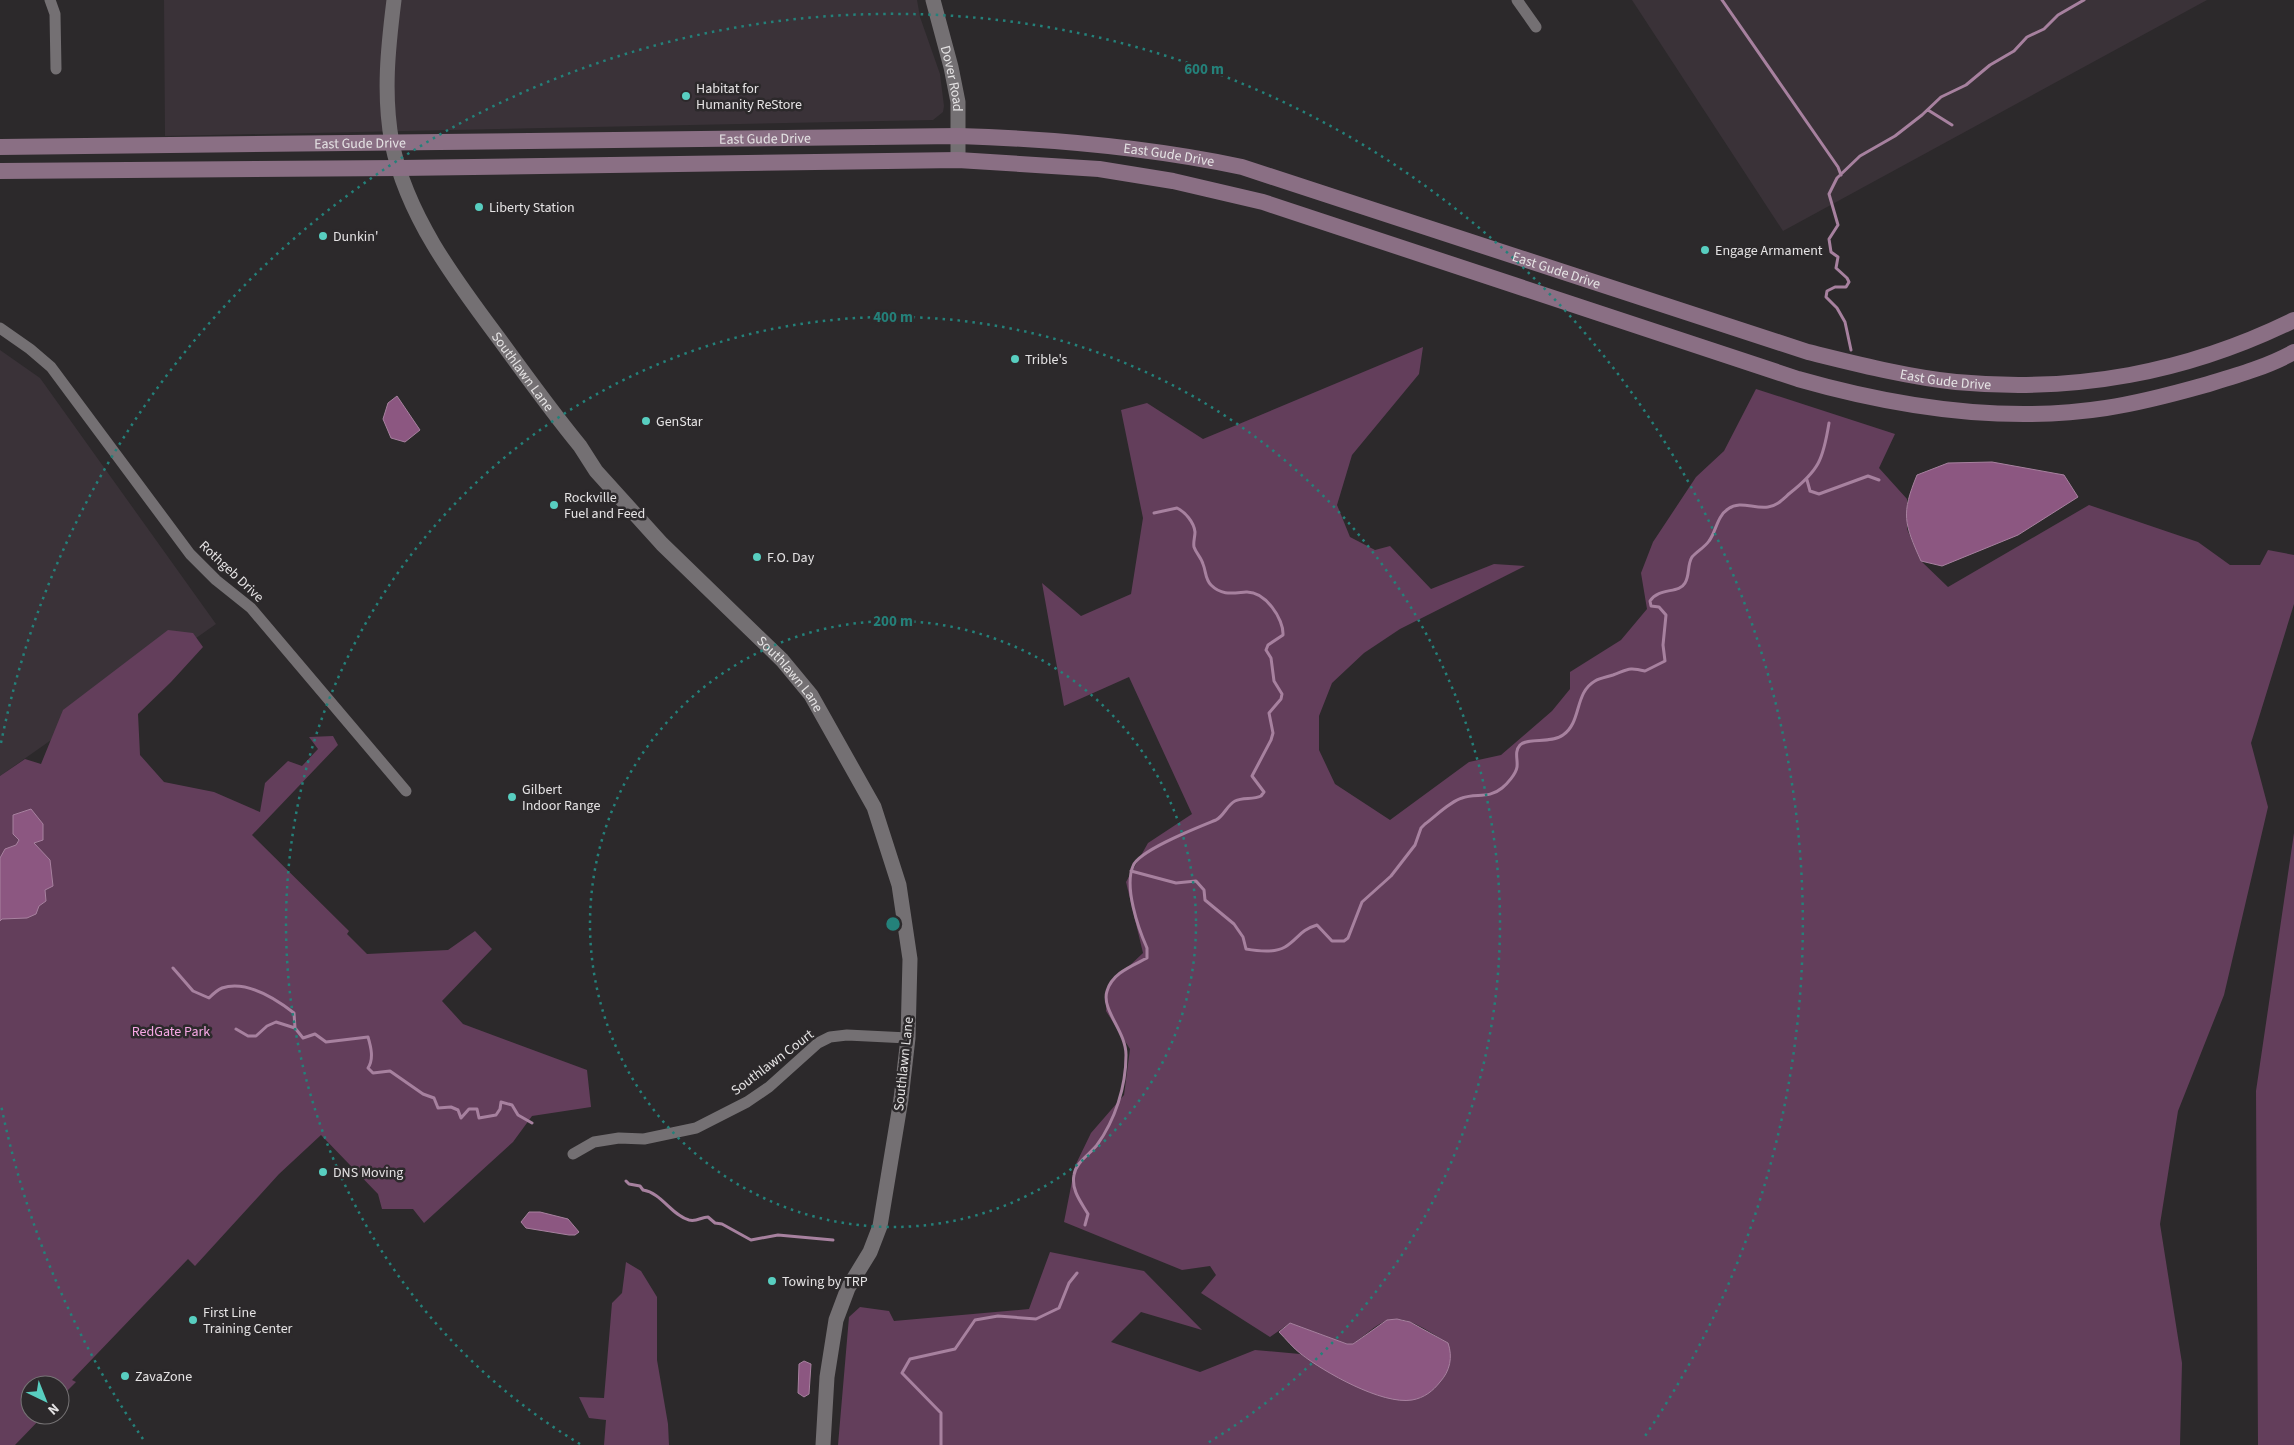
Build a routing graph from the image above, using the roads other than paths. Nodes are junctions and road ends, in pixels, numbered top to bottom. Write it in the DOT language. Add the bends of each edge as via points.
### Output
graph roads {
  1 [pos="50,0"];
  2 [pos="394,0"];
  3 [pos="933,0"];
  4 [pos="1517,0"];
  5 [pos="1536,27"];
  6 [pos="56,69"];
  7 [pos="959,136"];
  8 [pos="392,142"];
  9 [pos="0,147"];
  10 [pos="958,160"];
  11 [pos="400,168"];
  12 [pos="0,171"];
  13 [pos="2294,320"];
  14 [pos="0,328"];
  15 [pos="2294,352"];
  16 [pos="2101,381"];
  17 [pos="2105,408"];
  18 [pos="406,791"];
  19 [pos="908,1038"];
  20 [pos="573,1154"];
  21 [pos="823,1445"];
  1 -- 6 [label="street" via="55,14"];
  2 -- 8 [label="street, Southlawn Lane" via="386,68"];
  3 -- 7 [label="street, Dover Road" via="955,86"];
  4 -- 5 [label="street"];
  7 -- 8 [label="main road, East Gude Drive"];
  7 -- 10 [label="street, Dover Road"];
  7 -- 16 [label="main road, East Gude Drive" via="1120,146 1242,167 1808,352 1870,367 1956,382 2045,384"];
  8 -- 9 [label="main road, East Gude Drive"];
  8 -- 11 [label="street, Southlawn Lane"];
  10 -- 11 [label="main road, East Gude Drive"];
  10 -- 17 [label="main road, East Gude Drive" via="1099,169 1173,181 1263,202 1741,360 1870,397 1932,407 2000,412"];
  11 -- 12 [label="main road, East Gude Drive"];
  11 -- 19 [label="street, Southlawn Lane" via="418,214 451,272 596,471 662,544 782,660 811,696 874,807 899,885 910,959"];
  13 -- 16 [label="main road, East Gude Drive" via="2206,356"];
  14 -- 18 [label="street, Rothgeb Drive" via="51,367 190,554 216,580 252,608"];
  15 -- 17 [label="main road, East Gude Drive" via="2278,361 2190,389"];
  16 -- 17 [label="main road"];
  19 -- 20 [label="street, Southlawn Court" via="830,1037 818,1043 769,1087 747,1102 696,1128 644,1139 594,1142"];
  19 -- 21 [label="street, Southlawn Lane" via="880,1226 870,1252 848,1288 836,1320 826,1378"];
}
